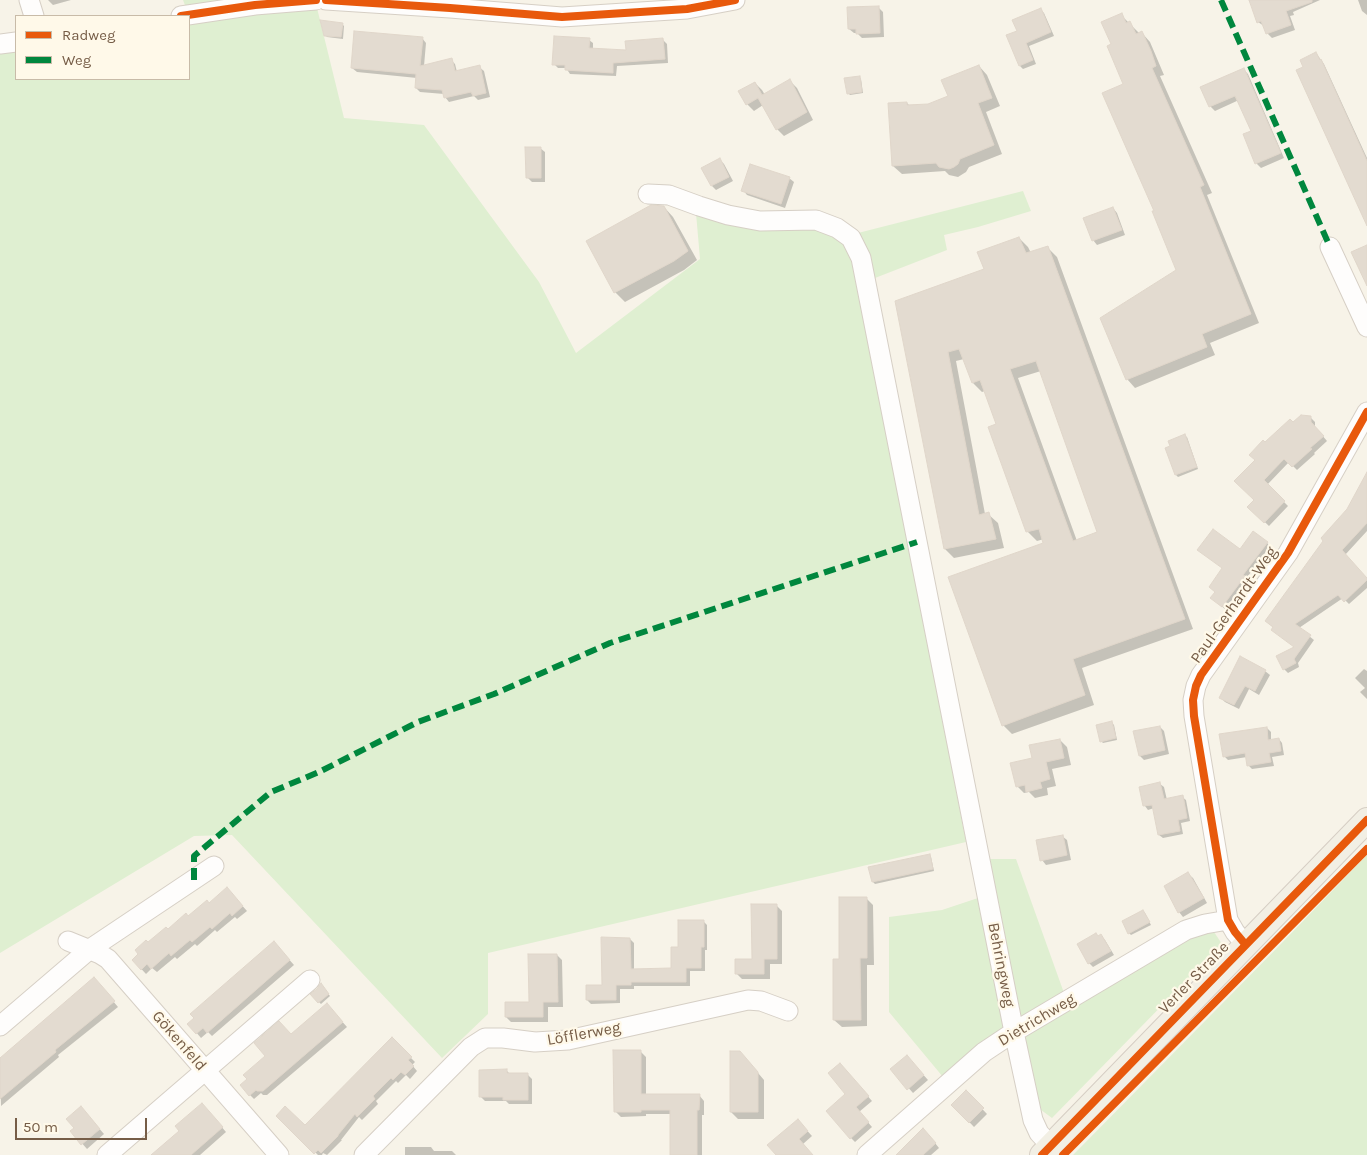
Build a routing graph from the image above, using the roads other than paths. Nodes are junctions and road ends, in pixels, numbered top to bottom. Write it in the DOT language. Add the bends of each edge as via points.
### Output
graph roads {
  1 [pos="29,0"];
  2 [pos="316,0"];
  3 [pos="326,0"];
  4 [pos="735,0"];
  5 [pos="697,3"];
  6 [pos="34,15"];
  7 [pos="187,15"];
  8 [pos="15,42"];
  9 [pos="0,44"];
  10 [pos="648,194"];
  11 [pos="1330,247"];
  12 [pos="1367,327"];
  13 [pos="1367,412"];
  14 [pos="1367,820"];
  15 [pos="214,866"];
  16 [pos="1228,920"];
  17 [pos="68,941"];
  18 [pos="1245,944"];
  19 [pos="90,949"];
  20 [pos="310,980"];
  21 [pos="788,1011"];
  22 [pos="0,1026"];
  23 [pos="1014,1032"];
  24 [pos="205,1071"];
  25 [pos="1046,1150"];
  26 [pos="107,1155"];
  27 [pos="279,1155"];
  28 [pos="364,1155"];
  29 [pos="867,1155"];
  1 -- 6 [label="street"];
  2 -- 7 [label="street" via="255,4"];
  3 -- 5 [label="street" via="562,17 687,9"];
  4 -- 5 [label="street"];
  8 -- 9 [label="street"];
  10 -- 23 [label="street, Behringweg" via="669,195 728,215 760,221 816,220 851,238 858,251"];
  11 -- 12 [label="street"];
  13 -- 16 [label="street, Paul-Gerhardt-Weg" via="1288,553 1196,686 1194,716"];
  14 -- 18 [label="main road, Verler Straße"];
  15 -- 19 [label="street"];
  16 -- 18 [label="street, Paul-Gerhardt-Weg"];
  16 -- 23 [label="street, Dietrichweg" via="1186,930"];
  17 -- 19 [label="street, Gökenfeld"];
  18 -- 25 [label="main road, Verler Straße"];
  19 -- 22 [label="street"];
  19 -- 24 [label="street, Gökenfeld" via="108,959"];
  20 -- 24 [label="street"];
  21 -- 28 [label="street, Löfflerweg" via="748,1000 568,1040 535,1042 485,1038 471,1047"];
  23 -- 25 [label="street, Behringweg" via="1033,1120"];
  23 -- 29 [label="street, Dietrichweg" via="984,1052"];
  24 -- 26 [label="street"];
  24 -- 27 [label="street, Gökenfeld"];
}
